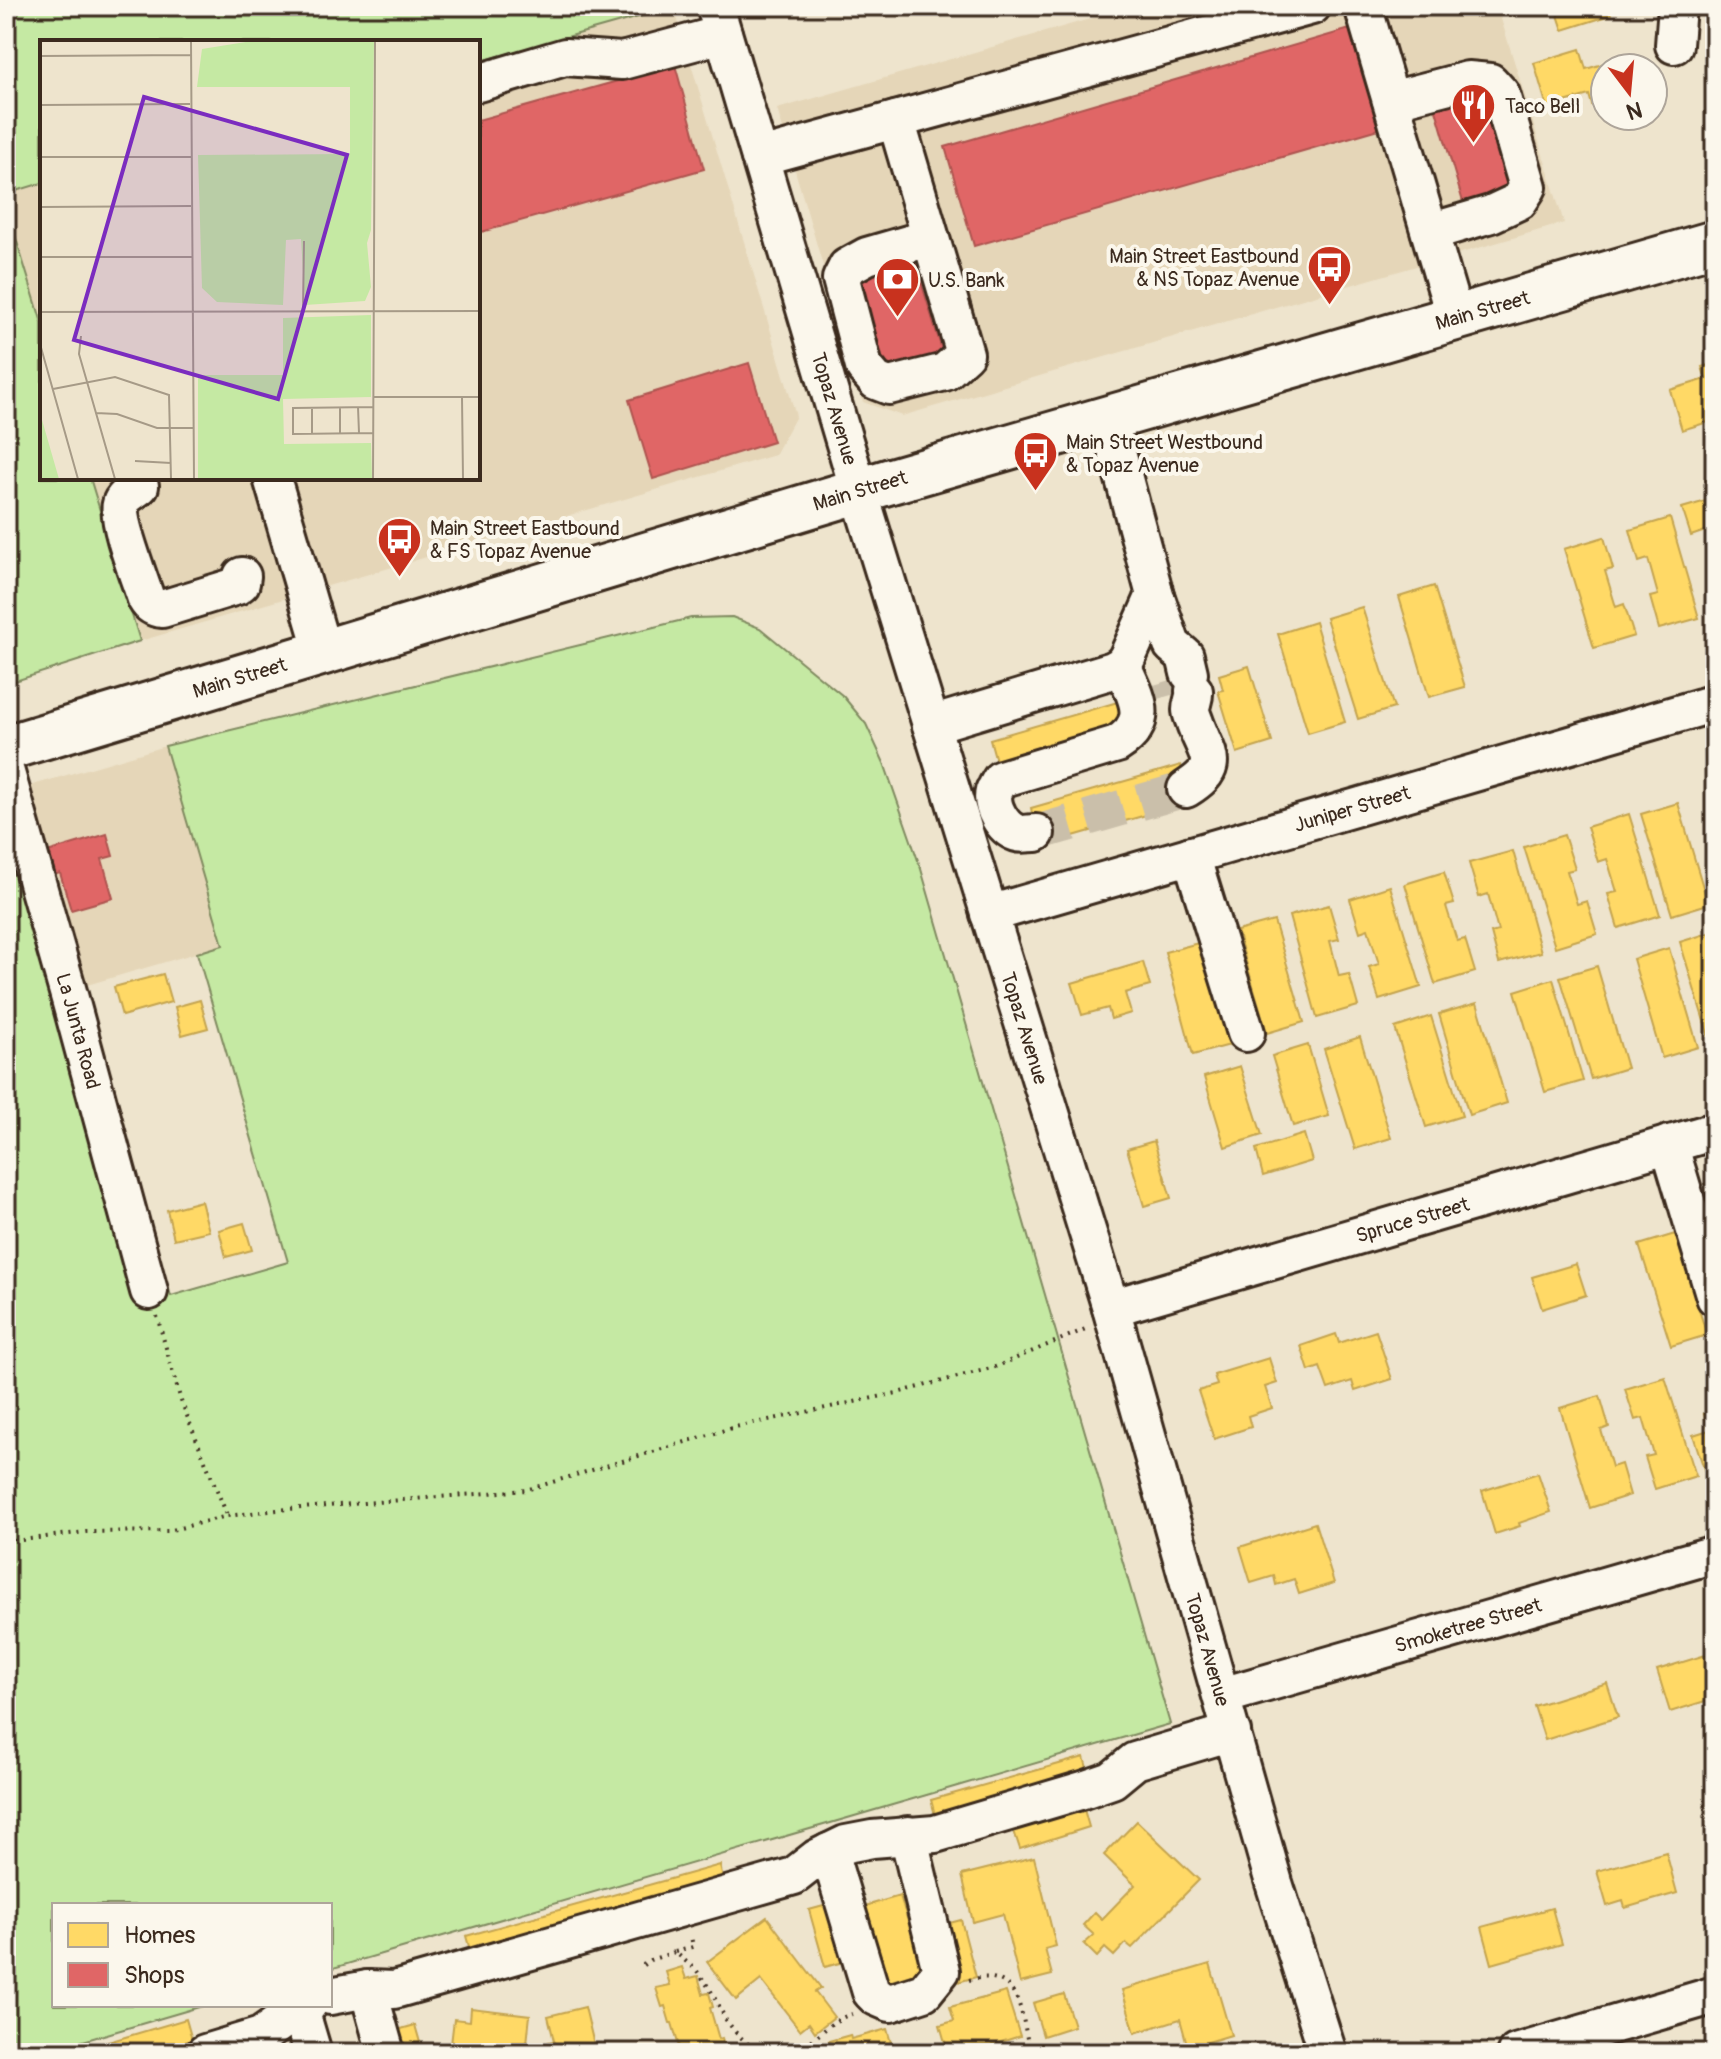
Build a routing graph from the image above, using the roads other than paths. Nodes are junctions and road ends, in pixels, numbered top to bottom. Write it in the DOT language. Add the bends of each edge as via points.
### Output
graph roads {
  1 [pos="1312,6"];
  2 [pos="1363,6"];
  3 [pos="1677,6"];
  4 [pos="719,20"];
  5 [pos="1674,45"];
  6 [pos="480,82"];
  7 [pos="1391,100"];
  8 [pos="896,120"];
  9 [pos="760,157"];
  10 [pos="1430,232"];
  11 [pos="929,238"];
  12 [pos="1715,243"];
  13 [pos="1455,318"];
  14 [pos="1108,419"];
  15 [pos="273,480"];
  16 [pos="140,486"];
  17 [pos="859,491"];
  18 [pos="242,576"];
  19 [pos="1155,595"];
  20 [pos="323,652"];
  21 [pos="1122,665"];
  22 [pos="1715,703"];
  23 [pos="931,725"];
  24 [pos="6,748"];
  25 [pos="6,773"];
  26 [pos="1186,789"];
  27 [pos="1036,833"];
  28 [pos="1191,855"];
  29 [pos="989,914"];
  30 [pos="1246,1033"];
  31 [pos="1715,1131"];
  32 [pos="1669,1144"];
  33 [pos="149,1291"];
  34 [pos="1715,1297"];
  35 [pos="1112,1313"];
  36 [pos="1715,1554"];
  37 [pos="1222,1696"];
  38 [pos="1232,1732"];
  39 [pos="908,1835"];
  40 [pos="829,1852"];
  41 [pos="368,1989"];
  42 [pos="1715,1995"];
  43 [pos="332,1998"];
  44 [pos="307,2007"];
  45 [pos="313,2007"];
  46 [pos="205,2053"];
  47 [pos="313,2053"];
  48 [pos="386,2053"];
  49 [pos="1328,2053"];
  50 [pos="1516,2053"];
  1 -- 8 [label="street"];
  2 -- 7 [label="street"];
  3 -- 5 [label="street"];
  4 -- 6 [label="street" via="622,61 565,57"];
  4 -- 9 [label="street, Topaz Avenue"];
  7 -- 10 [label="street"];
  7 -- 10 [label="street" via="1468,80 1490,82 1501,94 1528,187 1519,201 1491,214"];
  8 -- 9 [label="street"];
  8 -- 11 [label="street"];
  9 -- 17 [label="street, Topaz Avenue"];
  10 -- 13 [label="street"];
  11 -- 11 [label="street" via="965,354 945,372 889,386 864,367 841,279 847,267 867,256"];
  12 -- 13 [label="main road, Main Street"];
  13 -- 14 [label="main road, Main Street"];
  14 -- 17 [label="main road, Main Street"];
  14 -- 19 [label="street"];
  15 -- 20 [label="street"];
  16 -- 18 [label="street" via="120,507 150,605 162,609 237,586"];
  17 -- 20 [label="main road, Main Street"];
  17 -- 23 [label="street, Topaz Avenue"];
  19 -- 21 [label="street"];
  19 -- 26 [label="street" via="1209,758 1201,780"];
  20 -- 24 [label="main road, Main Street"];
  21 -- 23 [label="street"];
  21 -- 27 [label="street" via="1139,709 1131,735 1117,744 1001,779 994,790 1000,820 1021,834"];
  22 -- 28 [label="street, Juniper Street"];
  23 -- 29 [label="street, Topaz Avenue"];
  25 -- 33 [label="street, La Junta Road"];
  28 -- 29 [label="street, Juniper Street"];
  28 -- 30 [label="street"];
  29 -- 35 [label="street, Topaz Avenue"];
  31 -- 32 [label="street, Spruce Street"];
  32 -- 34 [label="street"];
  32 -- 35 [label="street, Spruce Street"];
  35 -- 37 [label="street, Topaz Avenue"];
  36 -- 37 [label="street, Smoketree Street"];
  37 -- 38 [label="street, Topaz Avenue"];
  38 -- 39 [label="street" via="1135,1761 1112,1780 1083,1790 935,1834"];
  38 -- 49 [label="street, Topaz Avenue"];
  39 -- 40 [label="street" via="846,1844"];
  39 -- 40 [label="street" via="941,1971 924,1992 890,2003 871,1992"];
  40 -- 41 [label="street" via="794,1876 394,1990"];
  41 -- 43 [label="street"];
  41 -- 48 [label="street"];
  42 -- 50 [label="street"];
  44 -- 46 [label="street" via="261,2036"];
  45 -- 47 [label="street"];
}
